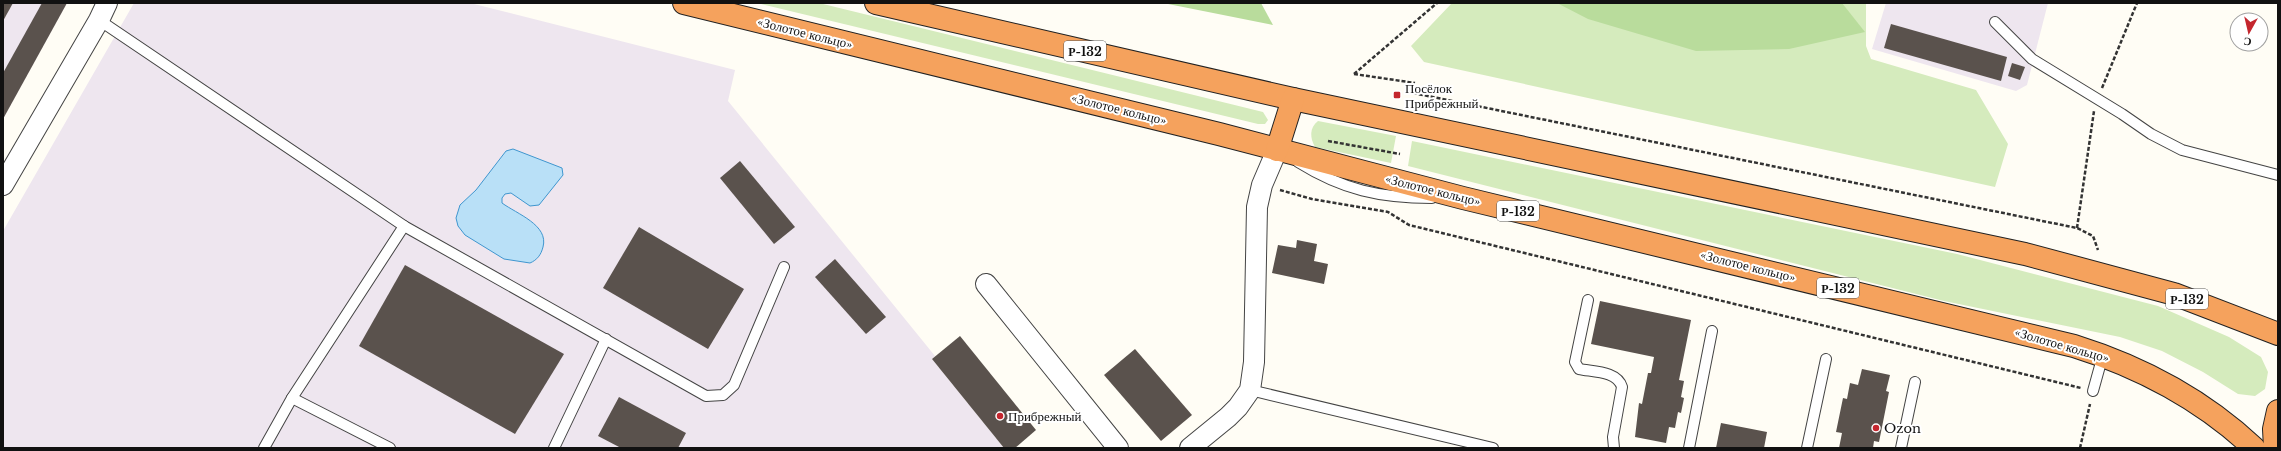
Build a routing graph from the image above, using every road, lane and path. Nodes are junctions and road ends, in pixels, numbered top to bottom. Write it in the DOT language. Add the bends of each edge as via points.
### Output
graph roads {
  1 [pos="684,3"];
  2 [pos="876,3"];
  3 [pos="1437,3"];
  4 [pos="103,11"];
  5 [pos="1995,22"];
  6 [pos="1415,83"];
  7 [pos="1413,93"];
  8 [pos="1293,99"];
  9 [pos="1324,140"];
  10 [pos="1277,150"];
  11 [pos="1400,154"];
  12 [pos="2278,175"];
  13 [pos="1262,185"];
  14 [pos="3,186"];
  15 [pos="404,226"];
  16 [pos="2098,250"];
  17 [pos="784,267"];
  18 [pos="986,284"];
  19 [pos="1588,300"];
  20 [pos="1712,331"];
  21 [pos="2278,334"];
  22 [pos="606,339"];
  23 [pos="2103,355"];
  24 [pos="1826,359"];
  25 [pos="1915,382"];
  26 [pos="1250,390"];
  27 [pos="2093,391"];
  28 [pos="292,398"];
  29 [pos="2278,411"];
  30 [pos="264,448"];
  31 [pos="390,448"];
  32 [pos="554,448"];
  33 [pos="1118,448"];
  34 [pos="1190,448"];
  35 [pos="1493,448"];
  36 [pos="1614,448"];
  37 [pos="1690,448"];
  38 [pos="1807,448"];
  39 [pos="1901,448"];
  40 [pos="2080,448"];
  41 [pos="2254,448"];
  42 [pos="2275,448"];
  1 -- 10 [label="highway, «Золотое кольцо» / Р-132"];
  2 -- 8 [label="highway, Р-132"];
  3 -- 6 [label="path" via="1354,74"];
  4 -- 14 [label="street"];
  4 -- 15 [label="lane"];
  5 -- 12 [label="lane" via="2032,60 2151,134 2182,150"];
  7 -- 16 [label="path" via="2077,228 2093,236"];
  8 -- 10 [label="highway"];
  8 -- 21 [label="highway, Р-132" via="2024,254 2174,294"];
  9 -- 11 [label="path"];
  10 -- 13 [label="street"];
  10 -- 23 [label="highway, «Золотое кольцо» / Р-132" via="1463,198 2059,342"];
  13 -- 26 [label="street" via="1257,207 1254,362"];
  13 -- 27 [label="path" via="1312,199 1388,212 1409,225"];
  15 -- 22 [label="lane"];
  15 -- 28 [label="lane"];
  17 -- 22 [label="lane" via="734,385 723,395 706,396"];
  18 -- 33 [label="street"];
  19 -- 36 [label="lane" via="1575,362 1578,369 1614,376 1620,380 1622,387 1613,437"];
  20 -- 37 [label="lane"];
  22 -- 32 [label="lane"];
  23 -- 27 [label="lane"];
  23 -- 41 [label="highway, «Золотое кольцо» / Р-132" via="2155,378 2199,404"];
  24 -- 38 [label="lane"];
  25 -- 39 [label="lane"];
  26 -- 34 [label="street" via="1228,417"];
  26 -- 35 [label="lane"];
  27 -- 40 [label="path"];
  28 -- 30 [label="lane"];
  28 -- 31 [label="lane"];
  29 -- 42 [label="highway" via="2274,429"];
}
